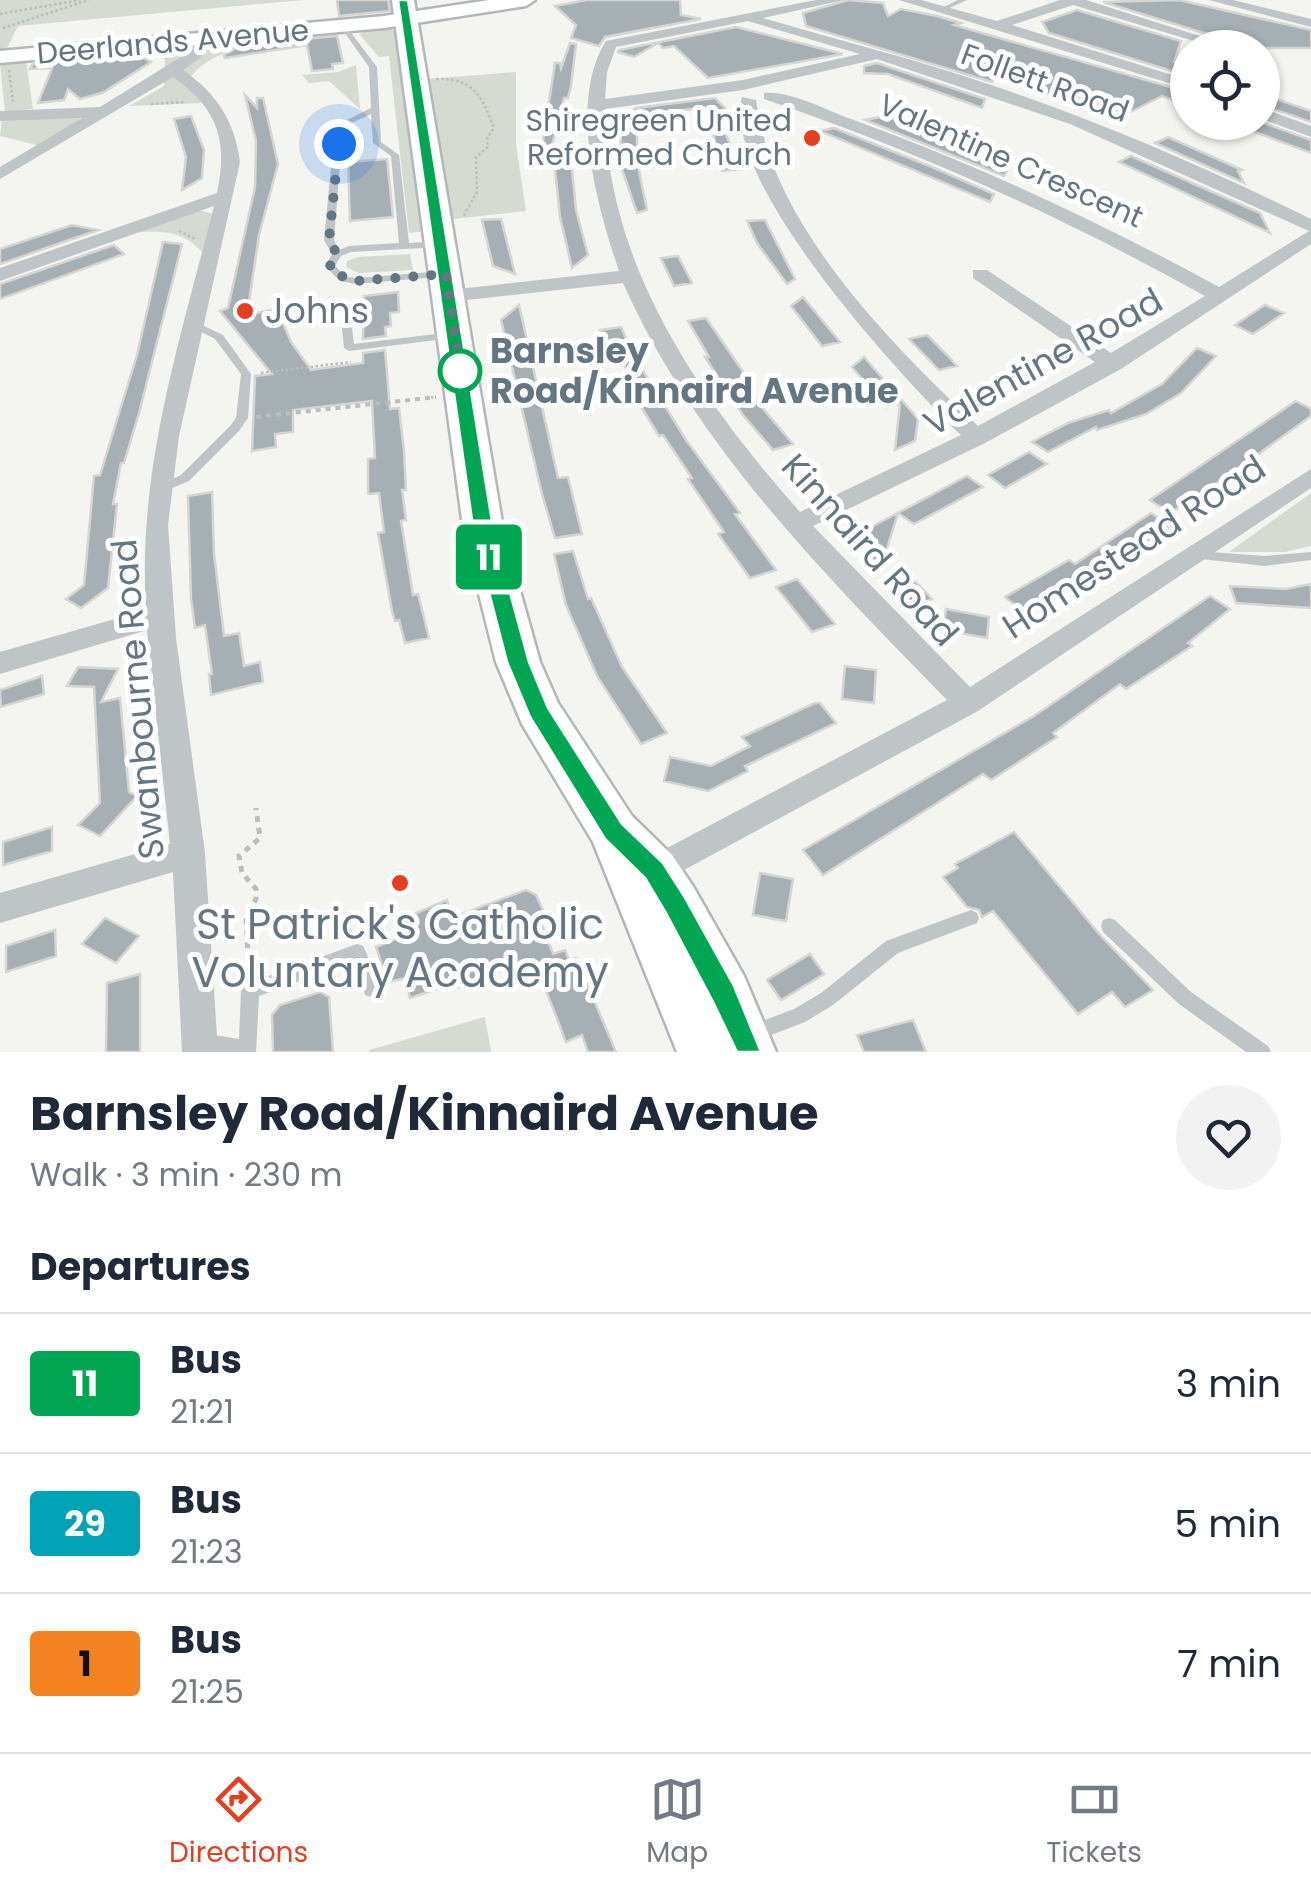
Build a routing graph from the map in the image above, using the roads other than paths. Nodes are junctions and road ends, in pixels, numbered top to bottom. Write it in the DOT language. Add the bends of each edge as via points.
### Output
graph roads {
  1 [pos="526,0"];
  2 [pos="837,0"];
  3 [pos="906,0"];
  4 [pos="964,0"];
  5 [pos="1072,0"];
  6 [pos="1216,0"];
  7 [pos="405,10"];
  8 [pos="942,10"];
  9 [pos="750,19"];
  10 [pos="1311,23"];
  11 [pos="999,25"];
  12 [pos="343,26"];
  13 [pos="1171,30"];
  14 [pos="200,40"];
  15 [pos="877,54"];
  16 [pos="3,56"];
  17 [pos="174,70"];
  18 [pos="1170,79"];
  19 [pos="770,88"];
  20 [pos="716,90"];
  21 [pos="748,100"];
  22 [pos="597,105"];
  23 [pos="110,108"];
  24 [pos="374,110"];
  25 [pos="5,115"];
  26 [pos="1280,120"];
  27 [pos="1311,132"];
  28 [pos="0,174"];
  29 [pos="226,196"];
  30 [pos="1311,226"];
  31 [pos="1311,236"];
  32 [pos="404,244"];
  33 [pos="337,254"];
  34 [pos="444,260"];
  35 [pos="0,274"];
  36 [pos="980,274"];
  37 [pos="631,276"];
  38 [pos="1221,296"];
  39 [pos="196,325"];
  40 [pos="347,328"];
  41 [pos="454,335"];
  42 [pos="1113,364"];
  43 [pos="977,438"];
  44 [pos="1311,477"];
  45 [pos="158,490"];
  46 [pos="796,524"];
  47 [pos="1197,556"];
  48 [pos="1311,556"];
  49 [pos="160,616"];
  50 [pos="0,664"];
  51 [pos="968,703"];
  52 [pos="188,854"];
  53 [pos="642,877"];
  54 [pos="0,908"];
  55 [pos="971,918"];
  56 [pos="1109,926"];
  57 [pos="371,990"];
  58 [pos="200,1047"];
  59 [pos="724,1048"];
  60 [pos="247,1051"];
  61 [pos="1262,1052"];
  1 -- 7 [label="street, Deerlands Avenue"];
  2 -- 9 [label="street, Kinnaird Road"];
  3 -- 8 [label="street"];
  4 -- 8 [label="lane"];
  5 -- 11 [label="street"];
  5 -- 13 [label="street"];
  6 -- 10 [label="street"];
  7 -- 12 [label="street, Deerlands Avenue"];
  7 -- 34 [label="main road"];
  8 -- 11 [label="street"];
  9 -- 15 [label="street, Follett Road"];
  9 -- 22 [label="street, Kinnaird Road" via="611,44"];
  11 -- 18 [label="street"];
  12 -- 14 [label="street, Deerlands Avenue"];
  12 -- 24 [label="lane" via="373,67"];
  14 -- 16 [label="street, Deerlands Avenue"];
  14 -- 17 [label="street" via="196,54"];
  15 -- 19 [label="street"];
  15 -- 30 [label="street, Follett Road" via="1047,110"];
  17 -- 23 [label="street"];
  17 -- 29 [label="street, Swanbourne Road" via="210,101 229,134"];
  19 -- 20 [label="street"];
  19 -- 21 [label="street"];
  19 -- 38 [label="street, Valentine Crescent" via="1002,184"];
  20 -- 21 [label="street"];
  20 -- 22 [label="street"];
  21 -- 43 [label="street" via="768,174 822,267 879,341"];
  22 -- 37 [label="street, Kinnaird Road" via="598,170"];
  23 -- 25 [label="street"];
  23 -- 28 [label="street"];
  24 -- 32 [label="lane" via="378,143 395,154"];
  24 -- 33 [label="lane" via="339,126 329,240"];
  26 -- 27 [label="street"];
  29 -- 35 [label="street"];
  29 -- 39 [label="street, Swanbourne Road"];
  31 -- 38 [label="street, Valentine Road"];
  32 -- 33 [label="lane"];
  32 -- 34 [label="lane"];
  33 -- 34 [label="lane" via="333,273 356,281"];
  34 -- 37 [label="street"];
  34 -- 41 [label="main road"];
  36 -- 42 [label="street"];
  37 -- 46 [label="street, Kinnaird Road" via="683,372"];
  38 -- 42 [label="street, Valentine Road"];
  39 -- 45 [label="street, Swanbourne Road"];
  39 -- 45 [label="lane" via="219,337 246,374 242,418 186,478"];
  40 -- 41 [label="lane" via="348,348"];
  41 -- 53 [label="main road" via="484,534 518,662 538,711"];
  42 -- 43 [label="street, Valentine Road"];
  43 -- 46 [label="street, Valentine Road"];
  44 -- 47 [label="street, Homestead Road"];
  45 -- 49 [label="street, Swanbourne Road"];
  46 -- 51 [label="street, Kinnaird Road"];
  47 -- 48 [label="lane"];
  47 -- 51 [label="street, Homestead Road"];
  49 -- 50 [label="street"];
  49 -- 52 [label="street, Swanbourne Road"];
  51 -- 53 [label="street, Homestead Road"];
  52 -- 54 [label="street"];
  52 -- 58 [label="street, Swanbourne Road"];
  53 -- 59 [label="main road"];
  55 -- 59 [label="lane" via="892,947 799,1016"];
  56 -- 61 [label="lane" via="1185,998"];
  57 -- 60 [label="lane" via="356,952 250,992"];
  58 -- 60 [label="lane"];
}
